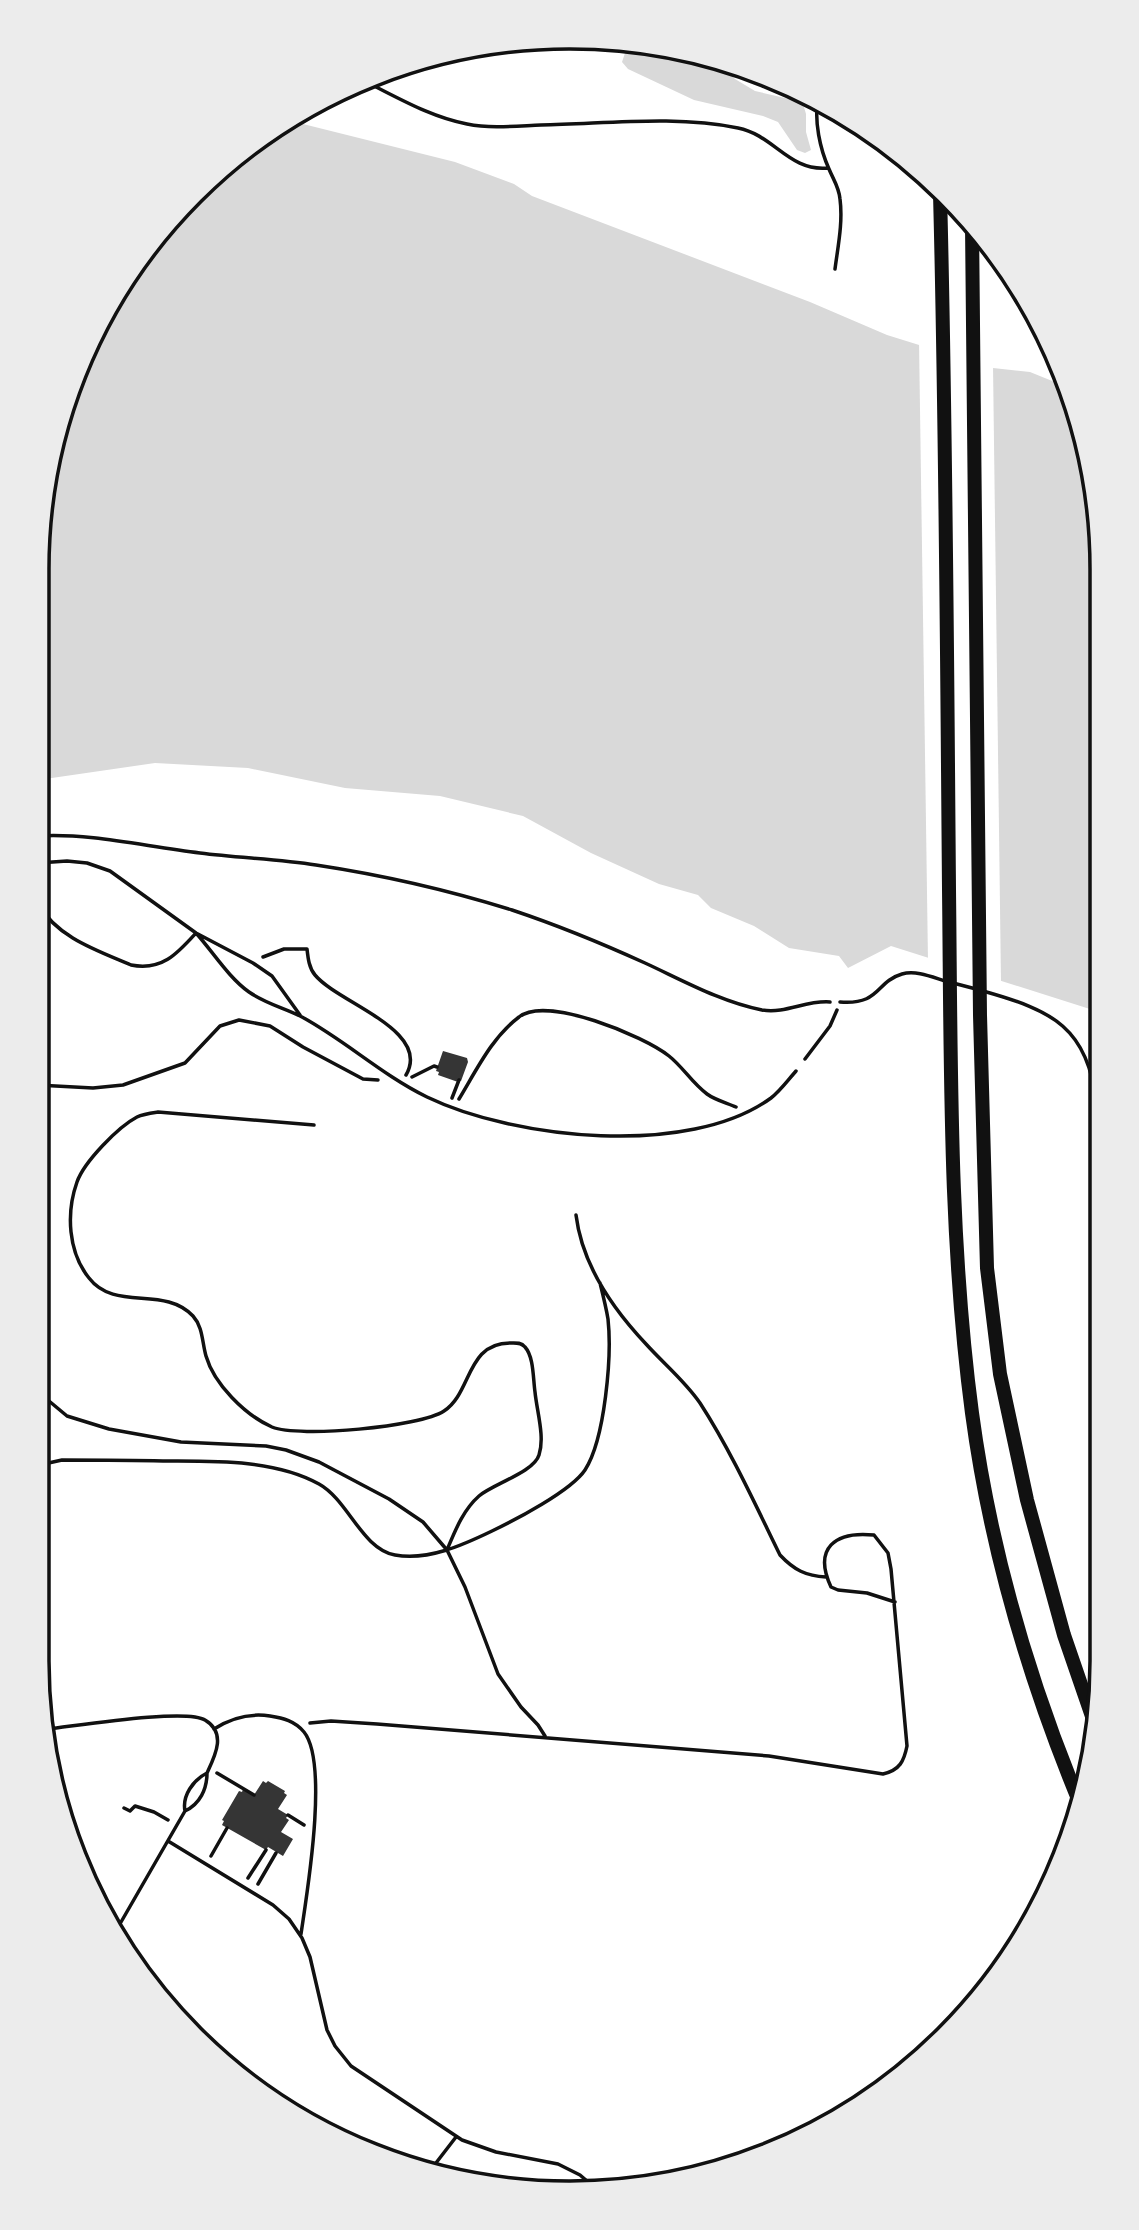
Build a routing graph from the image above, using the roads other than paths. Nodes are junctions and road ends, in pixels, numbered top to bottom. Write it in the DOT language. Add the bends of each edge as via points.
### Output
graph roads {
  1 [pos="940,204"];
  2 [pos="972,240"];
  3 [pos="49,862"];
  4 [pos="49,919"];
  5 [pos="196,933"];
  6 [pos="840,1002"];
  7 [pos="301,1016"];
  8 [pos="1090,1068"];
  9 [pos="796,1071"];
  10 [pos="1088,1705"];
  11 [pos="53,1728"];
  12 [pos="214,1728"];
  13 [pos="206,1773"];
  14 [pos="1074,1787"];
  15 [pos="185,1811"];
  16 [pos="168,1841"];
  17 [pos="120,1923"];
  18 [pos="300,1936"];
  19 [pos="456,2137"];
  20 [pos="436,2163"];
  21 [pos="586,2181"];
  1 -- 14 [label="highway" via="958,1274 977,1446 995,1535 1052,1730"];
  2 -- 10 [label="highway" via="985,1241 996,1350 1015,1448 1044,1566"];
  3 -- 5 [label="lane" via="87,863 110,871"];
  4 -- 5 [label="lane" via="69,936 141,967 164,962"];
  5 -- 7 [label="lane" via="249,992"];
  5 -- 7 [label="lane" via="272,976"];
  6 -- 8 [label="lane" via="865,1000 896,977 912,973 1022,1002 1061,1023"];
  7 -- 9 [label="lane" via="401,1083 452,1108 540,1131 622,1135 713,1124 773,1097"];
  11 -- 12 [label="lane" via="180,1716 202,1718"];
  12 -- 13 [label="lane" via="218,1750"];
  12 -- 18 [label="lane" via="233,1718 264,1715 292,1722 308,1739 314,1765 313,1828"];
  13 -- 15 [label="lane" via="202,1794 194,1807"];
  13 -- 15 [label="lane" via="196,1778 183,1802"];
  15 -- 16 [label="lane"];
  16 -- 17 [label="lane"];
  16 -- 18 [label="lane" via="282,1911"];
  18 -- 19 [label="lane" via="310,1957 323,2021 343,2058"];
  19 -- 20 [label="lane"];
  19 -- 21 [label="lane" via="486,2149 558,2164"];
}
